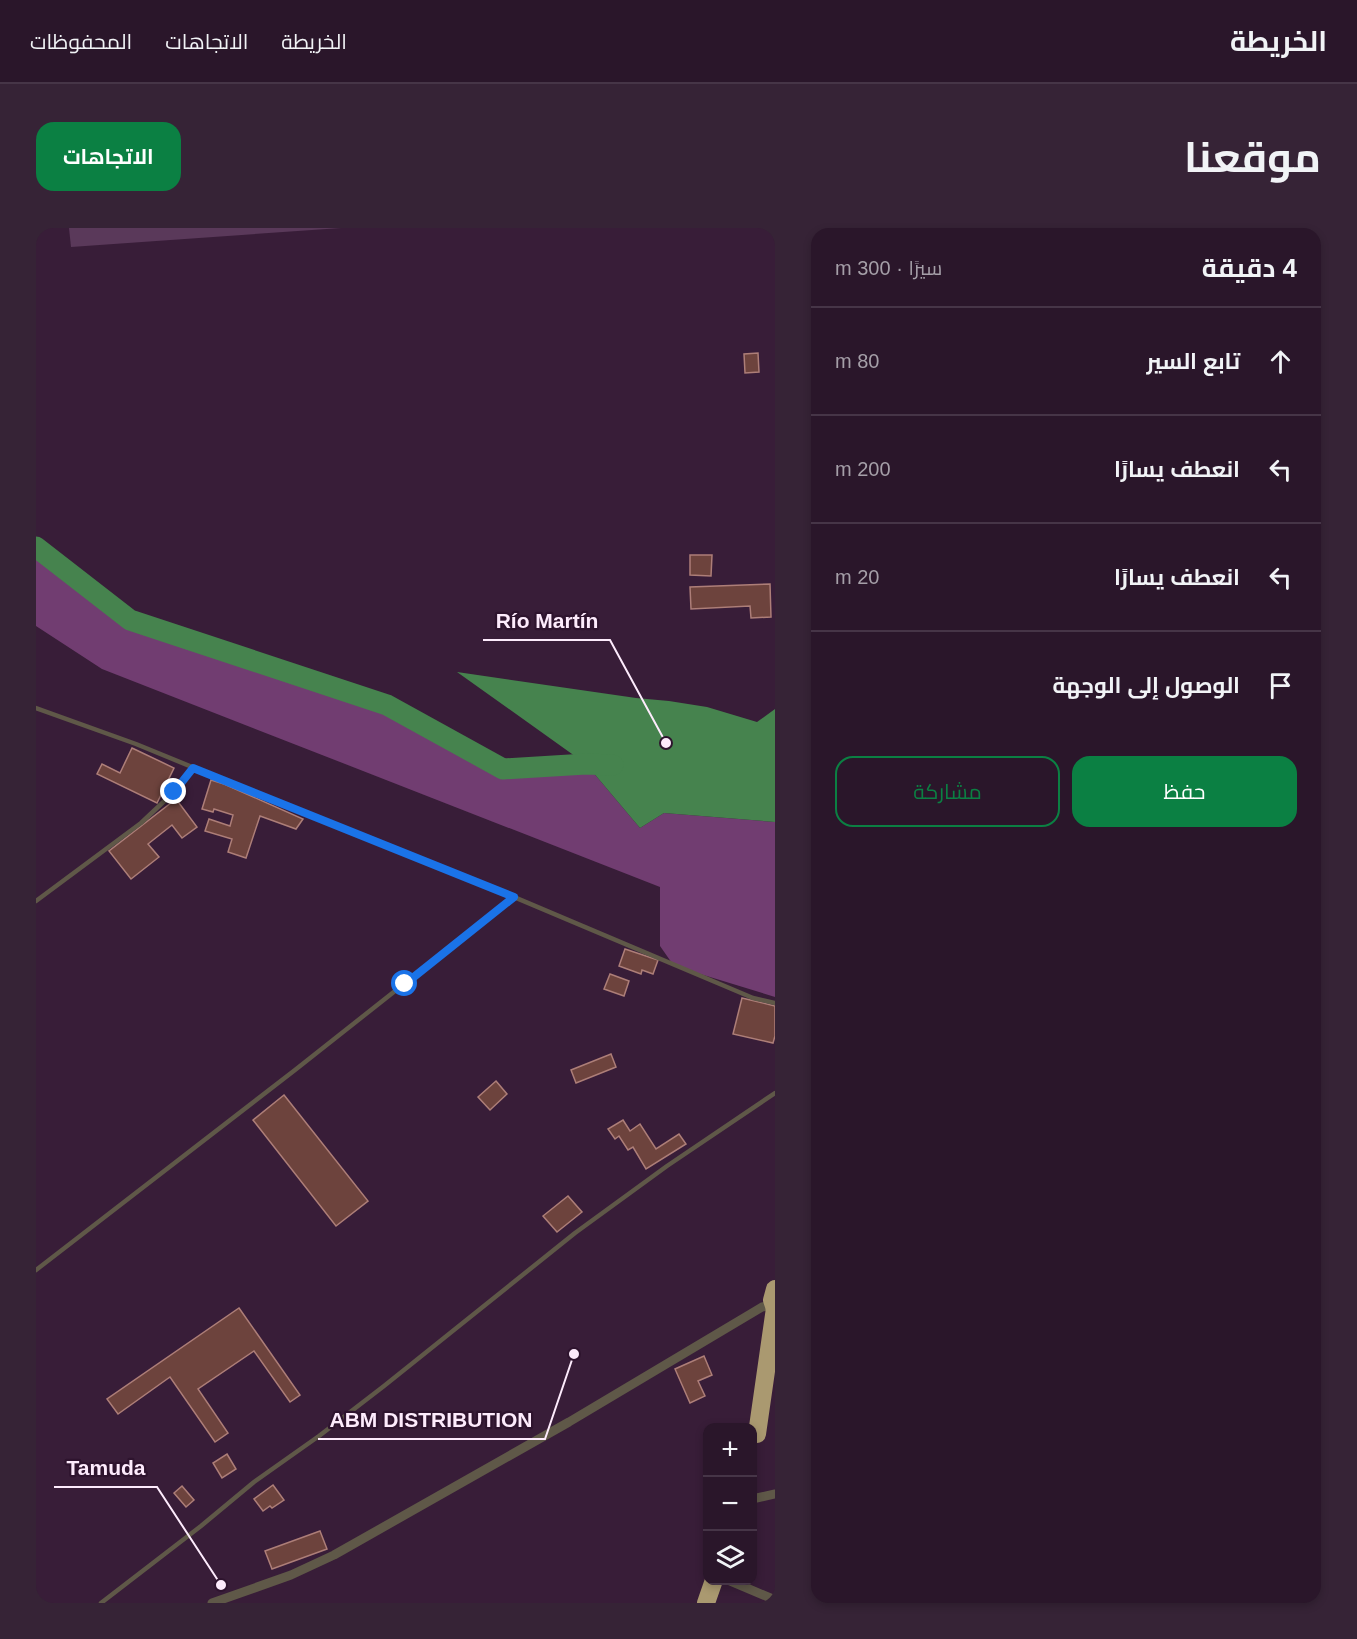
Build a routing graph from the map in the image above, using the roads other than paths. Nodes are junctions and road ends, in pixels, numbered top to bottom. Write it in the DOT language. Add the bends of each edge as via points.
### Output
graph roads {
  1 [pos="36,708"];
  2 [pos="193,768"];
  3 [pos="514,897"];
  4 [pos="36,901"];
  5 [pos="775,1003"];
  6 [pos="775,1093"];
  7 [pos="36,1269"];
  8 [pos="772,1302"];
  9 [pos="775,1374"];
  10 [pos="757,1426"];
  11 [pos="757,1435"];
  12 [pos="775,1494"];
  13 [pos="757,1498"];
  14 [pos="713,1585"];
  15 [pos="738,1585"];
  16 [pos="775,1600"];
  17 [pos="101,1603"];
  18 [pos="212,1603"];
  19 [pos="706,1603"];
  1 -- 2 [label="lane"];
  2 -- 3 [label="lane"];
  2 -- 4 [label="lane" via="141,823"];
  3 -- 5 [label="lane" via="753,998"];
  3 -- 7 [label="lane"];
  6 -- 17 [label="lane" via="575,1233 384,1386"];
  8 -- 10 [label="highway"];
  8 -- 18 [label="street" via="343,1550 291,1575"];
  9 -- 11 [label="highway"];
  12 -- 13 [label="street"];
  14 -- 19 [label="highway"];
  15 -- 16 [label="street"];
}
